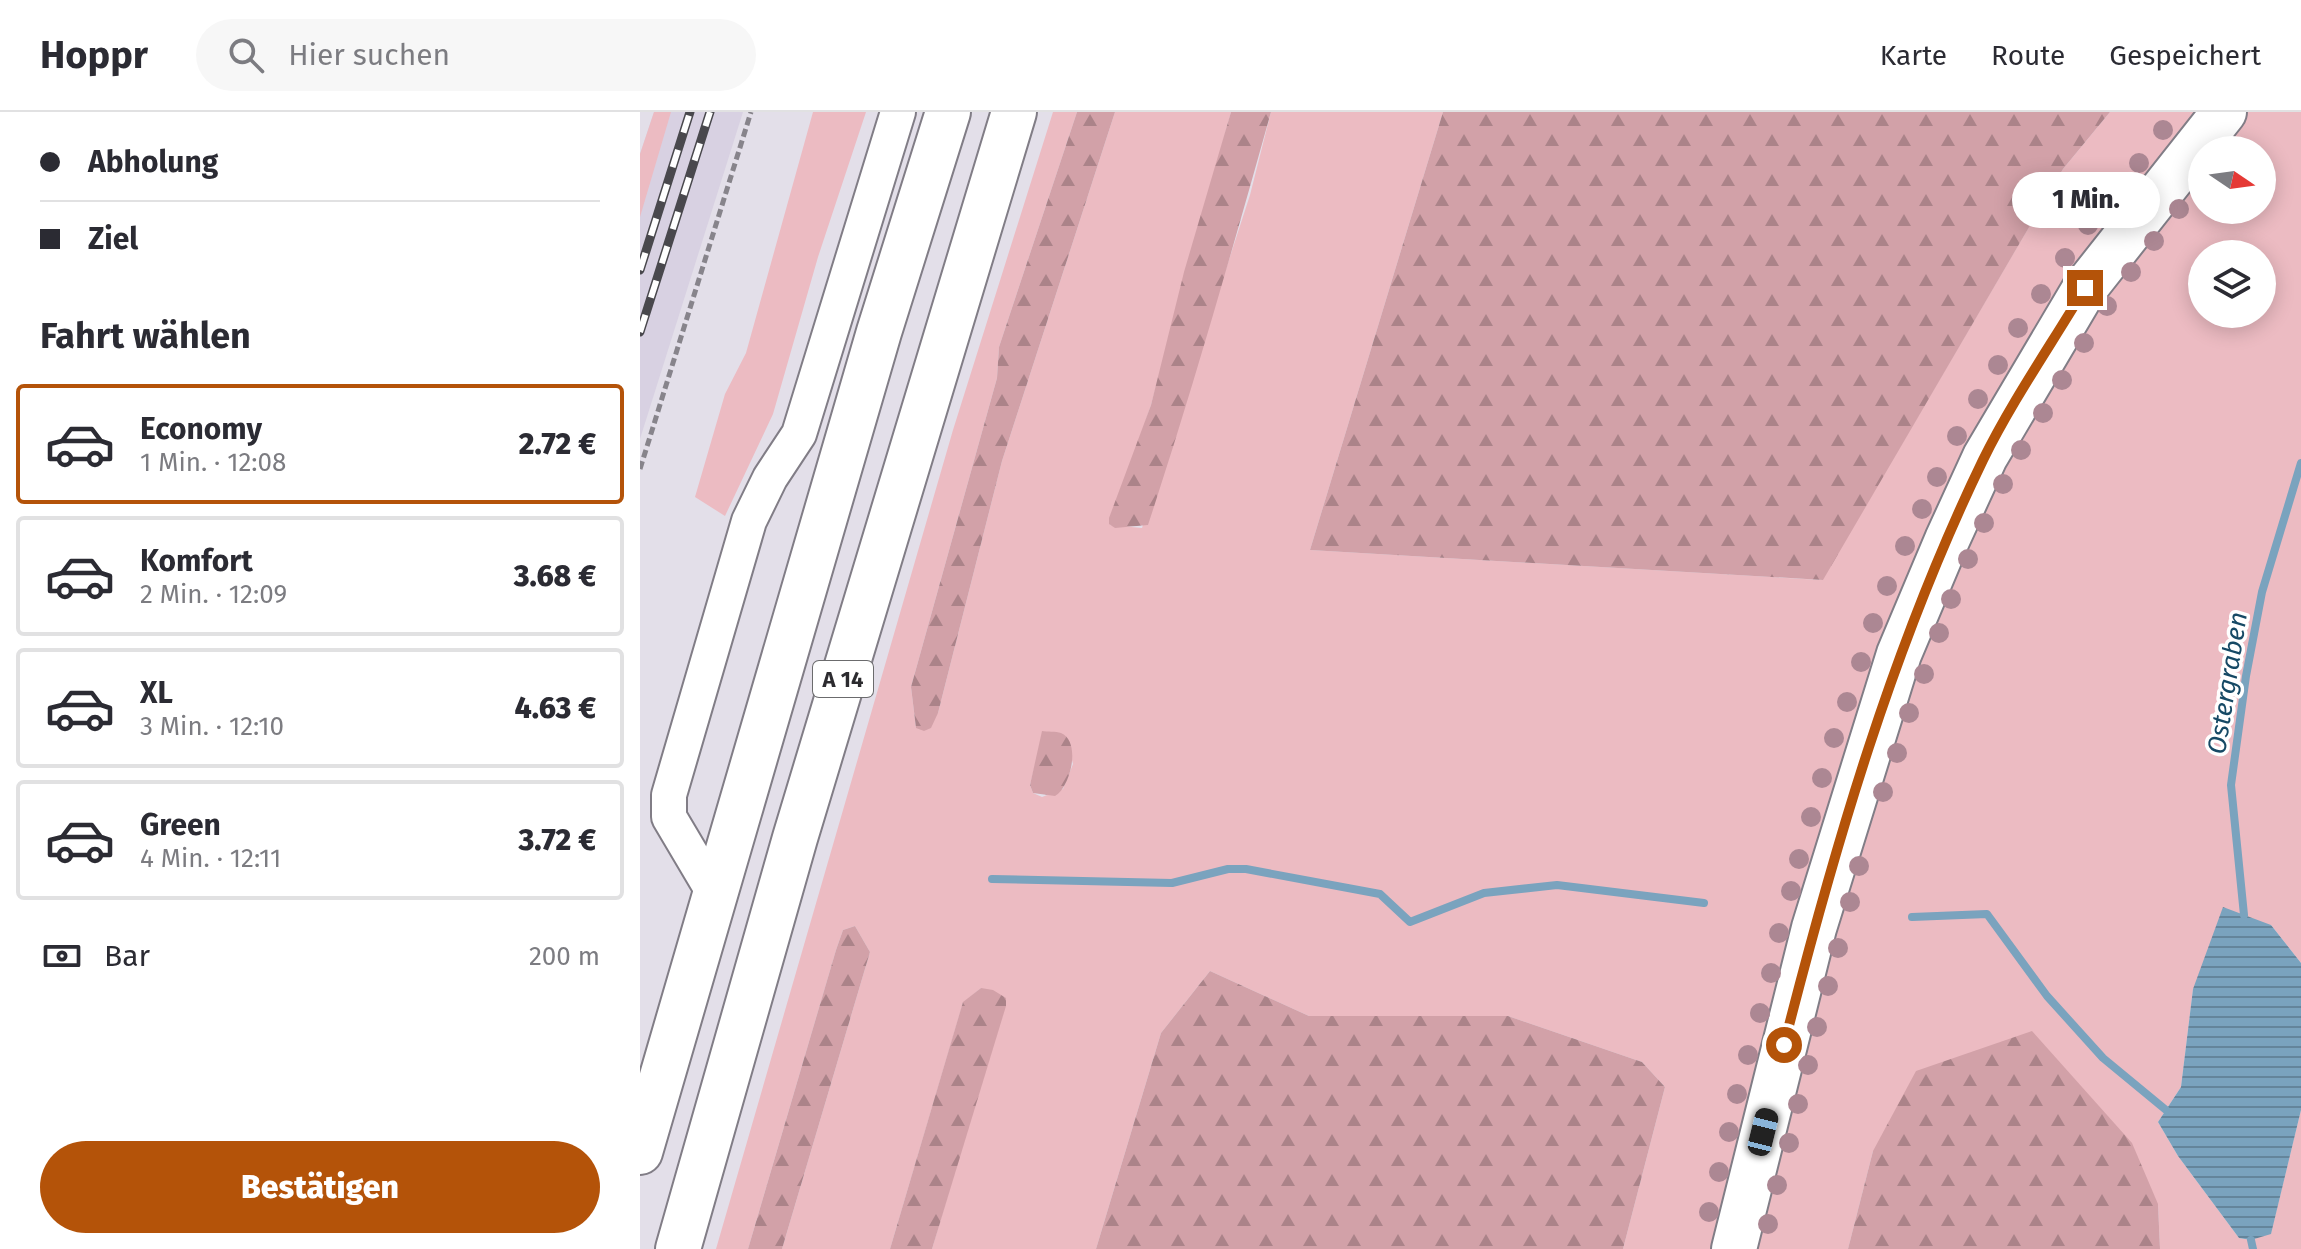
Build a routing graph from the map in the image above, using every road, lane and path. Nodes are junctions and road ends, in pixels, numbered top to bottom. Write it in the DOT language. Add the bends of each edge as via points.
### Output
graph roads {
  1 [pos="751,112"];
  2 [pos="898,112"];
  3 [pos="922,112"];
  4 [pos="948,112"];
  5 [pos="1014,112"];
  6 [pos="2224,112"];
  7 [pos="931,169"];
  8 [pos="640,469"];
  9 [pos="714,893"];
  10 [pos="640,1152"];
  11 [pos="678,1249"];
  12 [pos="1734,1249"];
  1 -- 8 [label="path"];
  2 -- 9 [label="lane" via="799,434 749,521 669,795 669,817"];
  3 -- 7 [label="lane"];
  4 -- 7 [label="main road, A 14"];
  5 -- 11 [label="main road, A 14" via="795,838"];
  6 -- 12 [label="main road" via="2085,288 1985,457 1947,540 1899,654 1814,928"];
  7 -- 9 [label="main road, A 14"];
  9 -- 10 [label="main road, A 14"];
}
